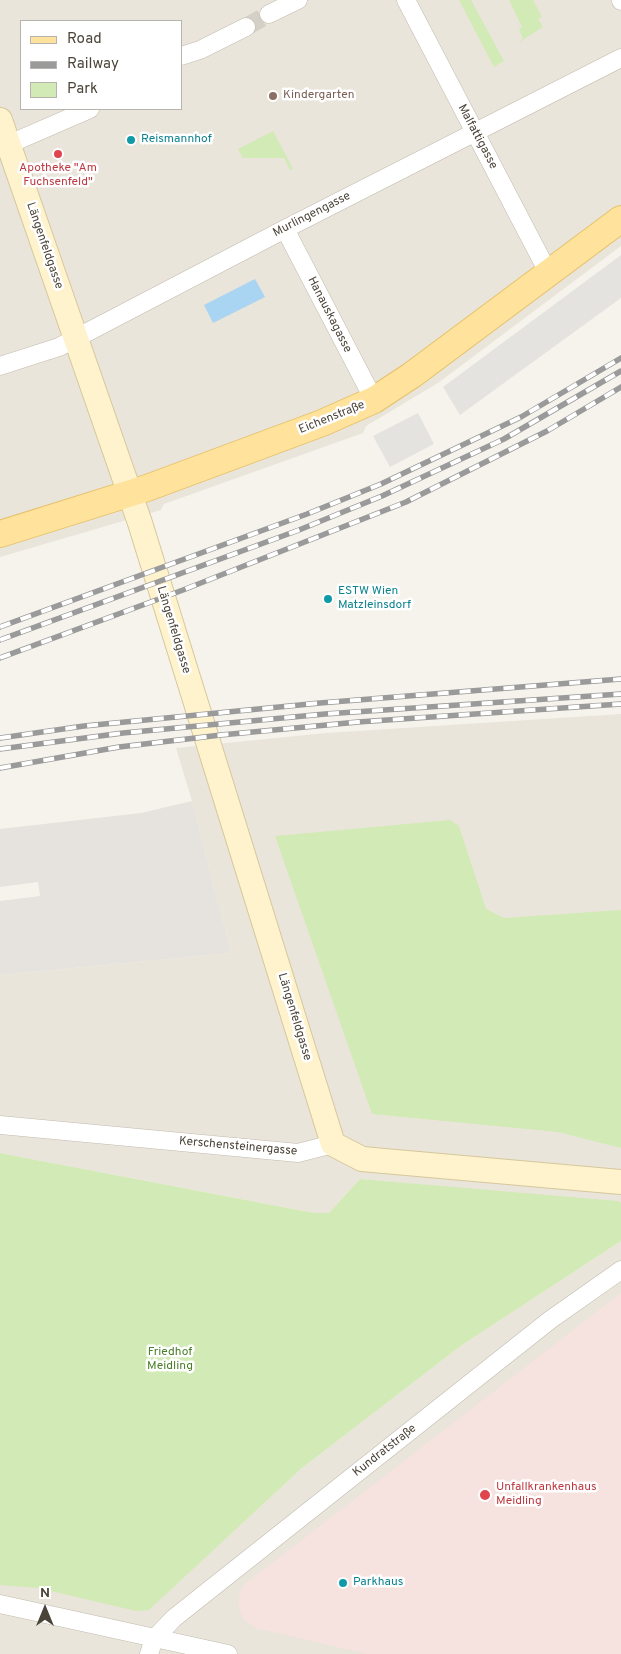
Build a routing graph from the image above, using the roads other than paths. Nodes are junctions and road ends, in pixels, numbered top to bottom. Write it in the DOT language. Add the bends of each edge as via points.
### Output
graph roads {
  1 [pos="298,0"];
  2 [pos="406,0"];
  3 [pos="269,14"];
  4 [pos="246,28"];
  5 [pos="182,56"];
  6 [pos="621,58"];
  7 [pos="88,110"];
  8 [pos="0,120"];
  9 [pos="474,133"];
  10 [pos="4,146"];
  11 [pos="621,220"];
  12 [pos="285,229"];
  13 [pos="549,274"];
  14 [pos="76,338"];
  15 [pos="0,366"];
  16 [pos="374,400"];
  17 [pos="130,493"];
  18 [pos="0,534"];
  19 [pos="0,1125"];
  20 [pos="333,1144"];
  21 [pos="621,1182"];
  22 [pos="621,1270"];
  23 [pos="0,1604"];
  24 [pos="151,1646"];
  25 [pos="228,1654"];
  1 -- 3 [label="street"];
  2 -- 9 [label="street, Malfattigasse"];
  4 -- 5 [label="street"];
  6 -- 9 [label="street, Murlingengasse"];
  7 -- 10 [label="street"];
  8 -- 10 [label="street, Längenfeldgasse"];
  9 -- 12 [label="street, Murlingengasse"];
  9 -- 13 [label="street, Malfattigasse"];
  10 -- 14 [label="street, Längenfeldgasse"];
  11 -- 13 [label="main road, Eichenstraße"];
  12 -- 14 [label="street, Murlingengasse"];
  12 -- 16 [label="street, Hanauskagasse"];
  13 -- 16 [label="main road, Eichenstraße" via="412,376"];
  14 -- 15 [label="street, Murlingengasse" via="59,347"];
  14 -- 17 [label="street, Längenfeldgasse"];
  16 -- 17 [label="main road, Eichenstraße" via="322,424"];
  17 -- 18 [label="main road, Eichenstraße"];
  17 -- 20 [label="street, Längenfeldgasse"];
  19 -- 20 [label="street, Kerschensteinergasse" via="298,1153"];
  20 -- 21 [label="street" via="362,1159"];
  22 -- 24 [label="street, Kundratstraße" via="550,1320 174,1618"];
  23 -- 24 [label="street"];
  24 -- 25 [label="street"];
}
